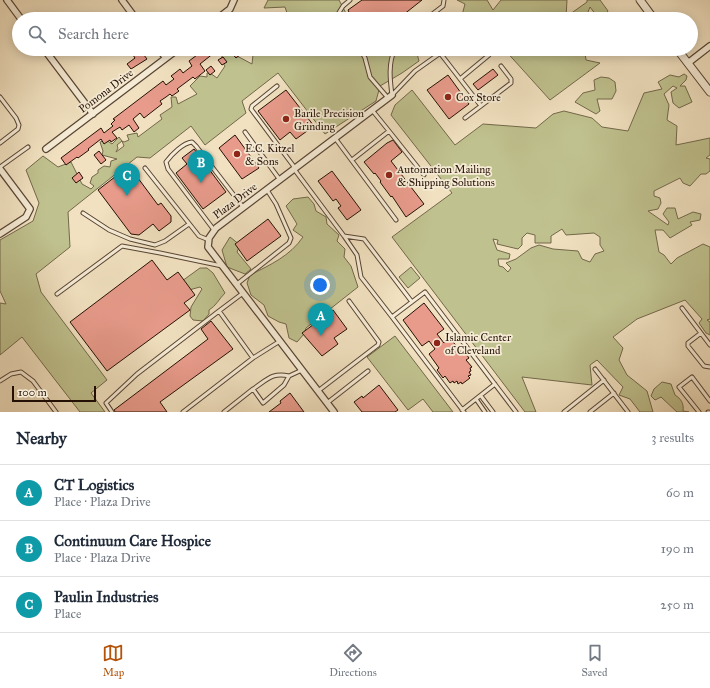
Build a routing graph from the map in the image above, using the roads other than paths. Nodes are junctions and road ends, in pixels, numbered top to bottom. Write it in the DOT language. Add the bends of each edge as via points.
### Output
graph roads {
  1 [pos="7,0"];
  2 [pos="122,0"];
  3 [pos="234,0"];
  4 [pos="350,0"];
  5 [pos="444,0"];
  6 [pos="640,0"];
  7 [pos="16,12"];
  8 [pos="131,12"];
  9 [pos="227,12"];
  10 [pos="339,12"];
  11 [pos="435,12"];
  12 [pos="649,12"];
  13 [pos="710,46"];
  14 [pos="698,55"];
  15 [pos="49,56"];
  16 [pos="169,56"];
  17 [pos="364,56"];
  18 [pos="392,56"];
  19 [pos="436,56"];
  20 [pos="442,56"];
  21 [pos="488,56"];
  22 [pos="682,56"];
  23 [pos="697,56"];
  24 [pos="166,58"];
  25 [pos="688,63"];
  26 [pos="501,66"];
  27 [pos="460,79"];
  28 [pos="276,86"];
  29 [pos="710,92"];
  30 [pos="0,97"];
  31 [pos="390,97"];
  32 [pos="481,106"];
  33 [pos="372,110"];
  34 [pos="93,114"];
  35 [pos="465,118"];
  36 [pos="389,131"];
  37 [pos="245,132"];
  38 [pos="335,138"];
  39 [pos="0,143"];
  40 [pos="28,147"];
  41 [pos="46,149"];
  42 [pos="352,160"];
  43 [pos="0,168"];
  44 [pos="145,168"];
  45 [pos="294,169"];
  46 [pos="424,175"];
  47 [pos="280,180"];
  48 [pos="266,190"];
  49 [pos="243,208"];
  50 [pos="83,213"];
  51 [pos="396,220"];
  52 [pos="190,224"];
  53 [pos="214,230"];
  54 [pos="0,234"];
  55 [pos="344,236"];
  56 [pos="208,240"];
  57 [pos="223,267"];
  58 [pos="237,284"];
  59 [pos="244,293"];
  60 [pos="58,294"];
  61 [pos="349,301"];
  62 [pos="412,302"];
  63 [pos="682,308"];
  64 [pos="219,310"];
  65 [pos="392,317"];
  66 [pos="701,333"];
  67 [pos="280,341"];
  68 [pos="710,345"];
  69 [pos="253,358"];
  70 [pos="710,367"];
  71 [pos="595,369"];
  72 [pos="302,370"];
  73 [pos="368,371"];
  74 [pos="289,376"];
  75 [pos="604,380"];
  76 [pos="0,381"];
  77 [pos="495,384"];
  78 [pos="253,389"];
  79 [pos="318,391"];
  80 [pos="614,393"];
  81 [pos="481,396"];
  82 [pos="476,399"];
  83 [pos="710,401"];
  84 [pos="326,403"];
  85 [pos="463,411"];
  86 [pos="56,412"];
  87 [pos="112,412"];
  88 [pos="183,412"];
  89 [pos="224,412"];
  90 [pos="334,412"];
  91 [pos="485,412"];
  92 [pos="493,412"];
  93 [pos="516,412"];
  94 [pos="564,412"];
  95 [pos="590,412"];
  96 [pos="628,412"];
  97 [pos="699,412"];
  1 -- 7 [label="street"];
  2 -- 8 [label="street"];
  3 -- 9 [label="street"];
  4 -- 10 [label="lane"];
  5 -- 11 [label="lane" via="442,6"];
  6 -- 12 [label="street"];
  13 -- 14 [label="street"];
  15 -- 34 [label="street"];
  16 -- 24 [label="street, Pomona Drive"];
  17 -- 31 [label="lane" via="370,77"];
  18 -- 31 [label="lane"];
  19 -- 31 [label="lane" via="415,71"];
  20 -- 27 [label="lane"];
  21 -- 27 [label="lane"];
  22 -- 25 [label="street"];
  23 -- 25 [label="street"];
  24 -- 34 [label="street, Pomona Drive"];
  25 -- 29 [label="street"];
  26 -- 32 [label="lane" via="511,79 510,83"];
  27 -- 32 [label="lane"];
  28 -- 45 [label="lane" via="251,109"];
  30 -- 39 [label="lane" via="19,124 18,129"];
  31 -- 33 [label="street, Plaza Drive"];
  32 -- 35 [label="lane"];
  33 -- 36 [label="lane"];
  33 -- 38 [label="street, Plaza Drive"];
  34 -- 41 [label="street, Pomona Drive"];
  36 -- 42 [label="lane"];
  36 -- 46 [label="lane"];
  37 -- 47 [label="lane"];
  38 -- 42 [label="lane"];
  38 -- 45 [label="street, Plaza Drive"];
  40 -- 43 [label="lane"];
  42 -- 51 [label="lane"];
  43 -- 54 [label="street" via="30,209 26,217"];
  44 -- 52 [label="lane"];
  45 -- 47 [label="street, Plaza Drive"];
  45 -- 55 [label="lane"];
  47 -- 48 [label="street, Plaza Drive"];
  48 -- 49 [label="street, Plaza Drive"];
  48 -- 58 [label="lane" via="276,204 291,238 289,243"];
  49 -- 53 [label="street, Plaza Drive"];
  49 -- 53 [label="lane" via="196,146 192,142 187,143 170,156 166,162 168,169"];
  50 -- 52 [label="lane" via="109,230 130,239 155,245"];
  52 -- 56 [label="lane" via="199,236"];
  53 -- 56 [label="street, Plaza Drive"];
  55 -- 62 [label="lane" via="364,239"];
  55 -- 65 [label="lane" via="357,255 361,278"];
  56 -- 57 [label="street" via="208,247"];
  57 -- 58 [label="street"];
  57 -- 60 [label="lane" via="122,246"];
  58 -- 59 [label="street"];
  59 -- 64 [label="lane"];
  59 -- 67 [label="street"];
  61 -- 79 [label="lane" via="379,342 378,345"];
  62 -- 65 [label="lane"];
  62 -- 77 [label="lane" via="425,292"];
  63 -- 66 [label="lane"];
  64 -- 69 [label="lane"];
  64 -- 87 [label="lane" via="137,374 106,403"];
  65 -- 85 [label="lane"];
  66 -- 68 [label="lane"];
  66 -- 70 [label="lane" via="688,346 704,366"];
  67 -- 69 [label="lane"];
  67 -- 72 [label="street"];
  69 -- 88 [label="lane"];
  71 -- 75 [label="lane"];
  72 -- 74 [label="lane"];
  72 -- 79 [label="street"];
  73 -- 84 [label="lane"];
  74 -- 78 [label="lane" via="271,376"];
  74 -- 78 [label="lane" via="284,385 263,403"];
  75 -- 80 [label="lane"];
  75 -- 94 [label="lane"];
  76 -- 86 [label="lane" via="11,374 21,372 33,381"];
  77 -- 81 [label="lane"];
  77 -- 93 [label="lane"];
  78 -- 89 [label="lane"];
  79 -- 84 [label="street"];
  80 -- 95 [label="lane"];
  80 -- 96 [label="lane"];
  81 -- 82 [label="lane"];
  81 -- 92 [label="lane"];
  82 -- 85 [label="lane"];
  82 -- 91 [label="lane"];
  83 -- 97 [label="lane" via="692,377 679,387"];
  84 -- 90 [label="street"];
}
